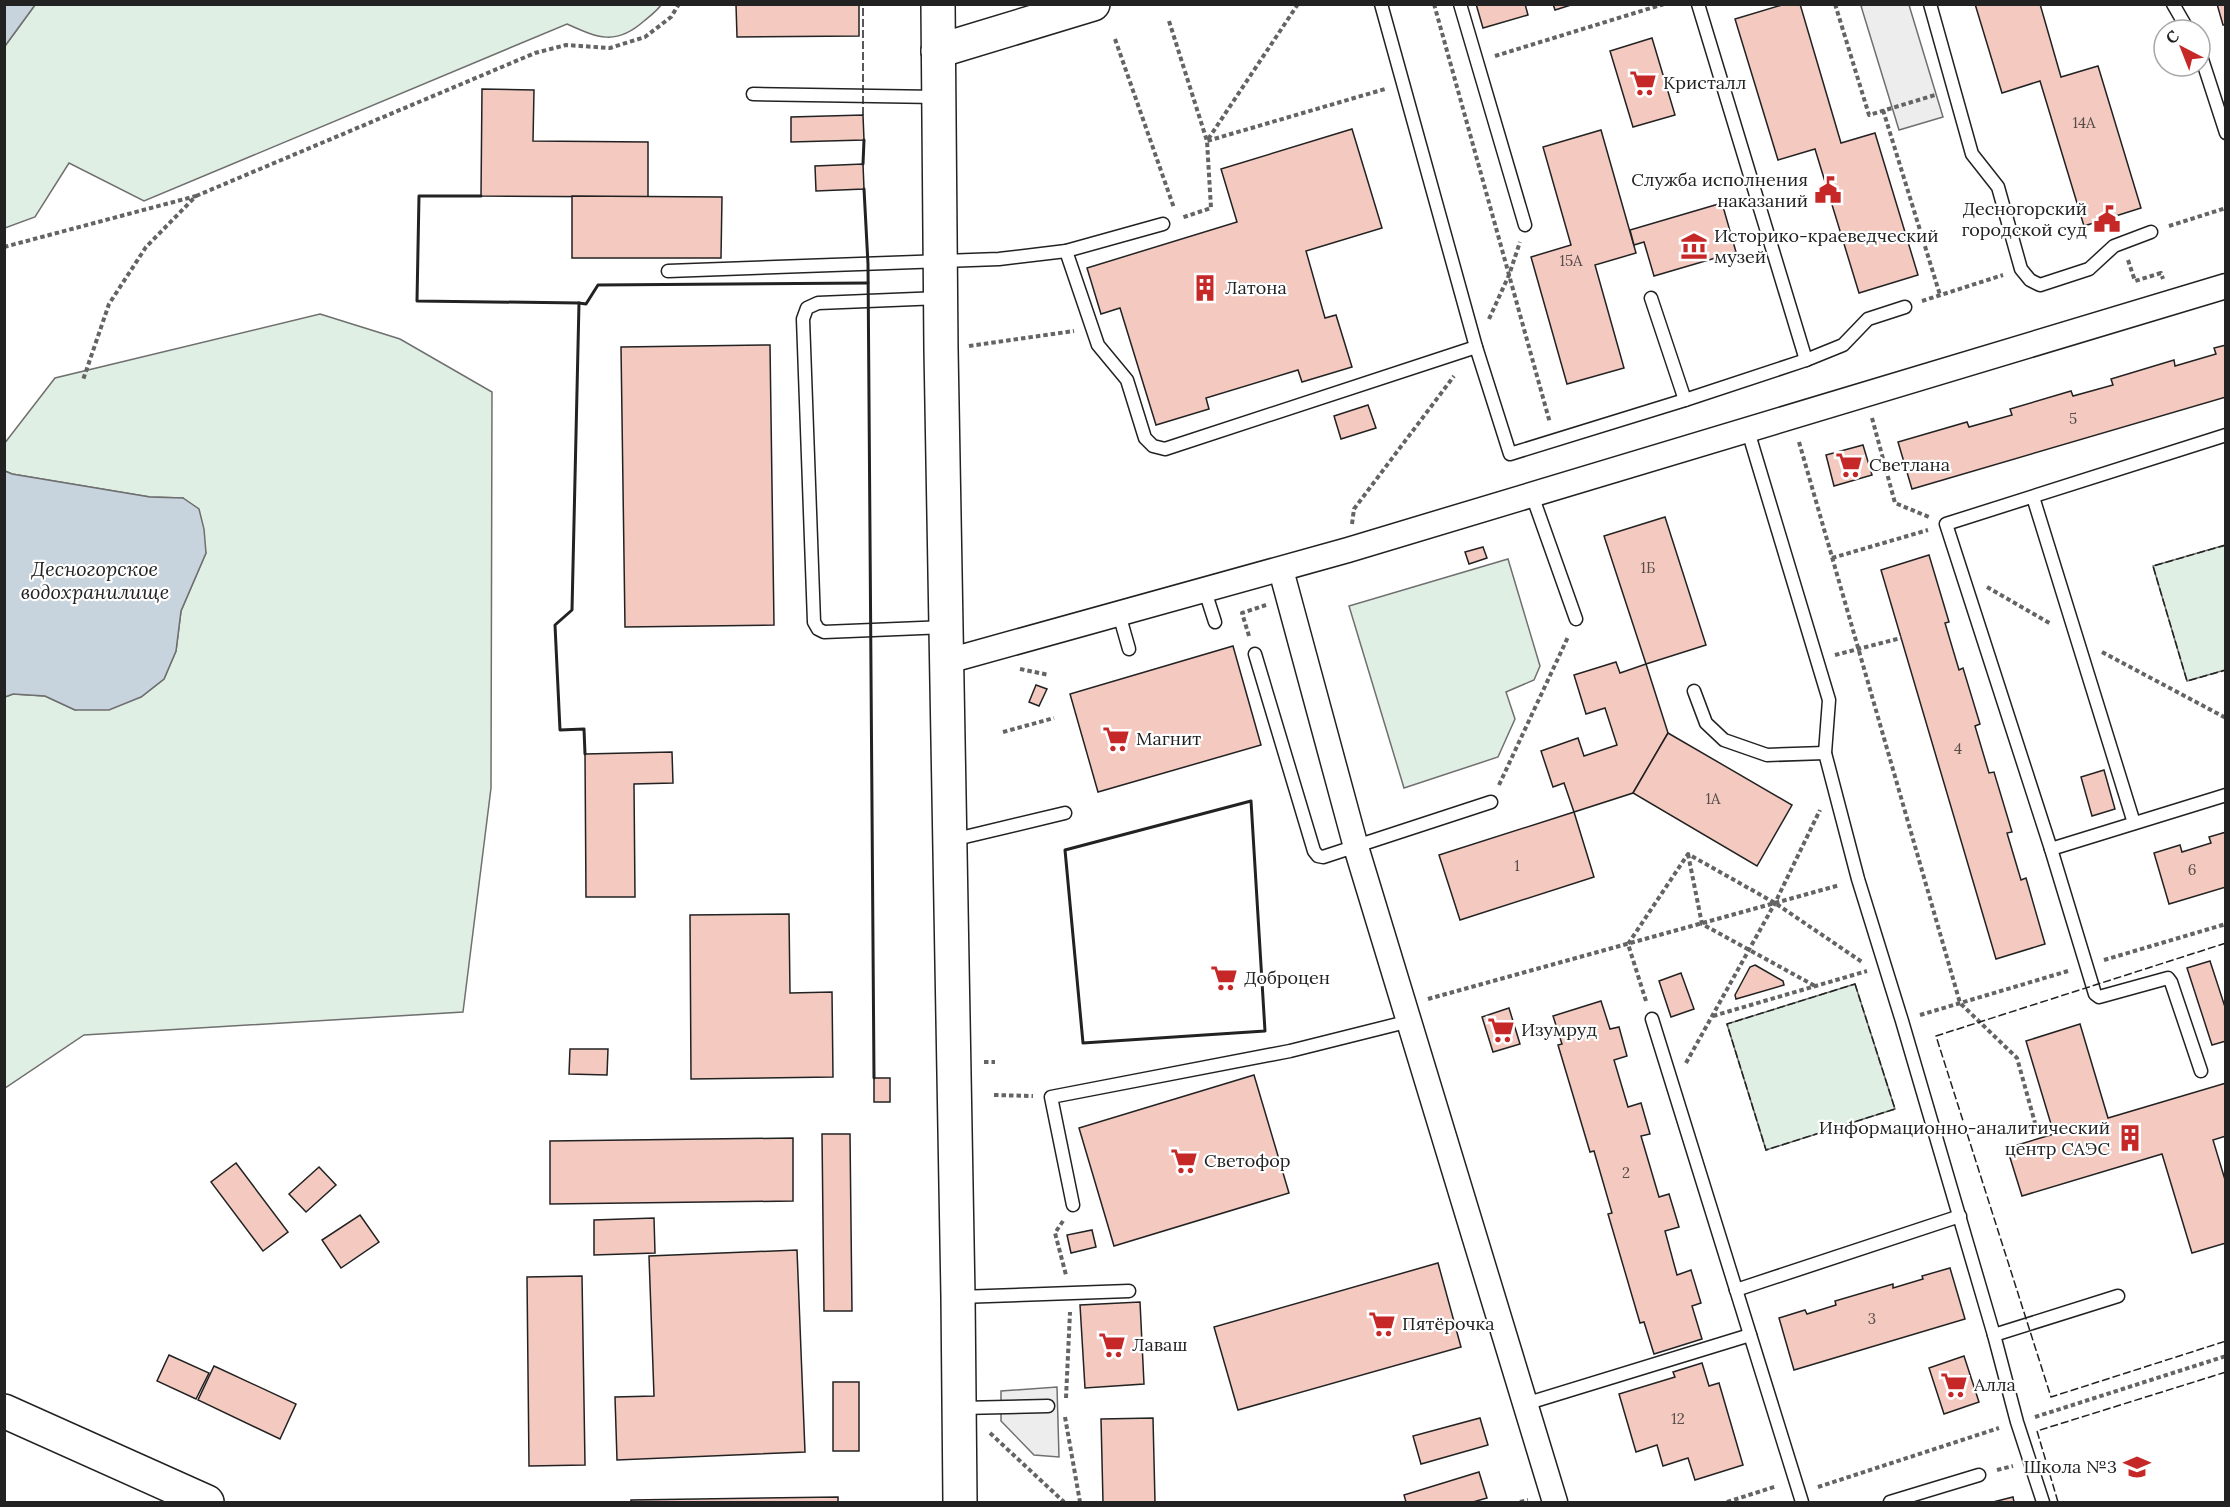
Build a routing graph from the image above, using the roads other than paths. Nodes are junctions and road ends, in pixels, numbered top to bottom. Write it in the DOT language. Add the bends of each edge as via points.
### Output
graph roads {
  1 [pos="938,4"];
  2 [pos="1093,4"];
  3 [pos="1381,4"];
  4 [pos="1460,4"];
  5 [pos="1698,4"];
  6 [pos="1930,4"];
  7 [pos="2174,4"];
  8 [pos="2182,18"];
  9 [pos="938,51"];
  10 [pos="2208,78"];
  11 [pos="753,94"];
  12 [pos="938,97"];
  13 [pos="2226,133"];
  14 [pos="1163,224"];
  15 [pos="1525,225"];
  16 [pos="2151,232"];
  17 [pos="1066,251"];
  18 [pos="940,261"];
  19 [pos="668,271"];
  20 [pos="2226,286"];
  21 [pos="940,298"];
  22 [pos="1651,298"];
  23 [pos="1905,307"];
  24 [pos="1476,347"];
  25 [pos="1806,360"];
  26 [pos="1685,400"];
  27 [pos="1748,431"];
  28 [pos="2226,435"];
  29 [pos="1532,495"];
  30 [pos="2033,497"];
  31 [pos="1281,570"];
  32 [pos="1205,591"];
  33 [pos="1119,614"];
  34 [pos="1576,619"];
  35 [pos="1215,622"];
  36 [pos="947,627"];
  37 [pos="1129,649"];
  38 [pos="1255,654"];
  39 [pos="948,661"];
  40 [pos="1694,691"];
  41 [pos="1826,753"];
  42 [pos="2226,795"];
  43 [pos="1491,802"];
  44 [pos="1065,813"];
  45 [pos="2134,824"];
  46 [pos="951,840"];
  47 [pos="1356,847"];
  48 [pos="2051,849"];
  49 [pos="1652,1019"];
  50 [pos="1410,1021"];
  51 [pos="2201,1071"];
  52 [pos="1073,1205"];
  53 [pos="1960,1216"];
  54 [pos="1736,1290"];
  55 [pos="1129,1291"];
  56 [pos="2118,1296"];
  57 [pos="958,1297"];
  58 [pos="1750,1335"];
  59 [pos="1994,1335"];
  60 [pos="1525,1404"];
  61 [pos="1047,1406"];
  62 [pos="960,1408"];
  63 [pos="4,1411"];
  64 [pos="1979,1475"];
  65 [pos="207,1503"];
  66 [pos="960,1503"];
  67 [pos="1555,1503"];
  68 [pos="1802,1503"];
  69 [pos="1890,1503"];
  70 [pos="2043,1503"];
  1 -- 9 [label="street"];
  2 -- 9 [label="street"];
  3 -- 24 [label="lane"];
  4 -- 15 [label="lane"];
  5 -- 25 [label="lane"];
  6 -- 16 [label="lane" via="1972,154 1998,187 2021,269 2030,280 2040,285 2089,269 2114,246"];
  7 -- 8 [label="lane"];
  9 -- 12 [label="street"];
  10 -- 13 [label="lane"];
  11 -- 12 [label="lane"];
  12 -- 18 [label="street"];
  14 -- 17 [label="lane"];
  17 -- 18 [label="lane"];
  17 -- 24 [label="lane" via="1098,345 1127,380 1145,438 1153,446 1165,448"];
  18 -- 19 [label="lane"];
  18 -- 21 [label="street"];
  20 -- 27 [label="street"];
  21 -- 36 [label="street"];
  21 -- 36 [label="lane" via="818,303 807,308 803,319 814,622 824,632"];
  22 -- 26 [label="lane"];
  23 -- 25 [label="lane" via="1868,320 1844,345"];
  24 -- 26 [label="lane" via="1510,454"];
  25 -- 26 [label="lane"];
  27 -- 29 [label="street"];
  27 -- 41 [label="lane" via="1828,700"];
  28 -- 30 [label="lane"];
  29 -- 31 [label="street"];
  29 -- 34 [label="lane"];
  30 -- 45 [label="lane"];
  30 -- 48 [label="lane" via="1946,524"];
  31 -- 32 [label="street"];
  31 -- 47 [label="street"];
  32 -- 33 [label="street"];
  32 -- 35 [label="lane"];
  33 -- 37 [label="lane"];
  33 -- 39 [label="street"];
  36 -- 39 [label="street"];
  38 -- 47 [label="lane" via="1314,851 1323,857"];
  39 -- 46 [label="street"];
  40 -- 41 [label="lane" via="1706,723 1724,740 1767,755"];
  41 -- 53 [label="lane" via="1858,879"];
  42 -- 45 [label="lane"];
  43 -- 47 [label="lane"];
  44 -- 46 [label="lane"];
  45 -- 48 [label="lane"];
  46 -- 57 [label="street"];
  47 -- 50 [label="street"];
  48 -- 51 [label="lane" via="2095,994 2099,997 2168,978"];
  49 -- 54 [label="lane"];
  50 -- 52 [label="lane" via="1290,1051 1051,1097"];
  50 -- 60 [label="street"];
  53 -- 54 [label="lane"];
  53 -- 59 [label="lane"];
  54 -- 58 [label="lane"];
  55 -- 57 [label="lane"];
  56 -- 59 [label="lane"];
  57 -- 62 [label="street"];
  58 -- 60 [label="lane"];
  58 -- 68 [label="lane"];
  59 -- 70 [label="lane"];
  60 -- 67 [label="street"];
  61 -- 62 [label="lane"];
  62 -- 66 [label="street"];
  63 -- 65 [label="street"];
  64 -- 69 [label="lane"];
}
